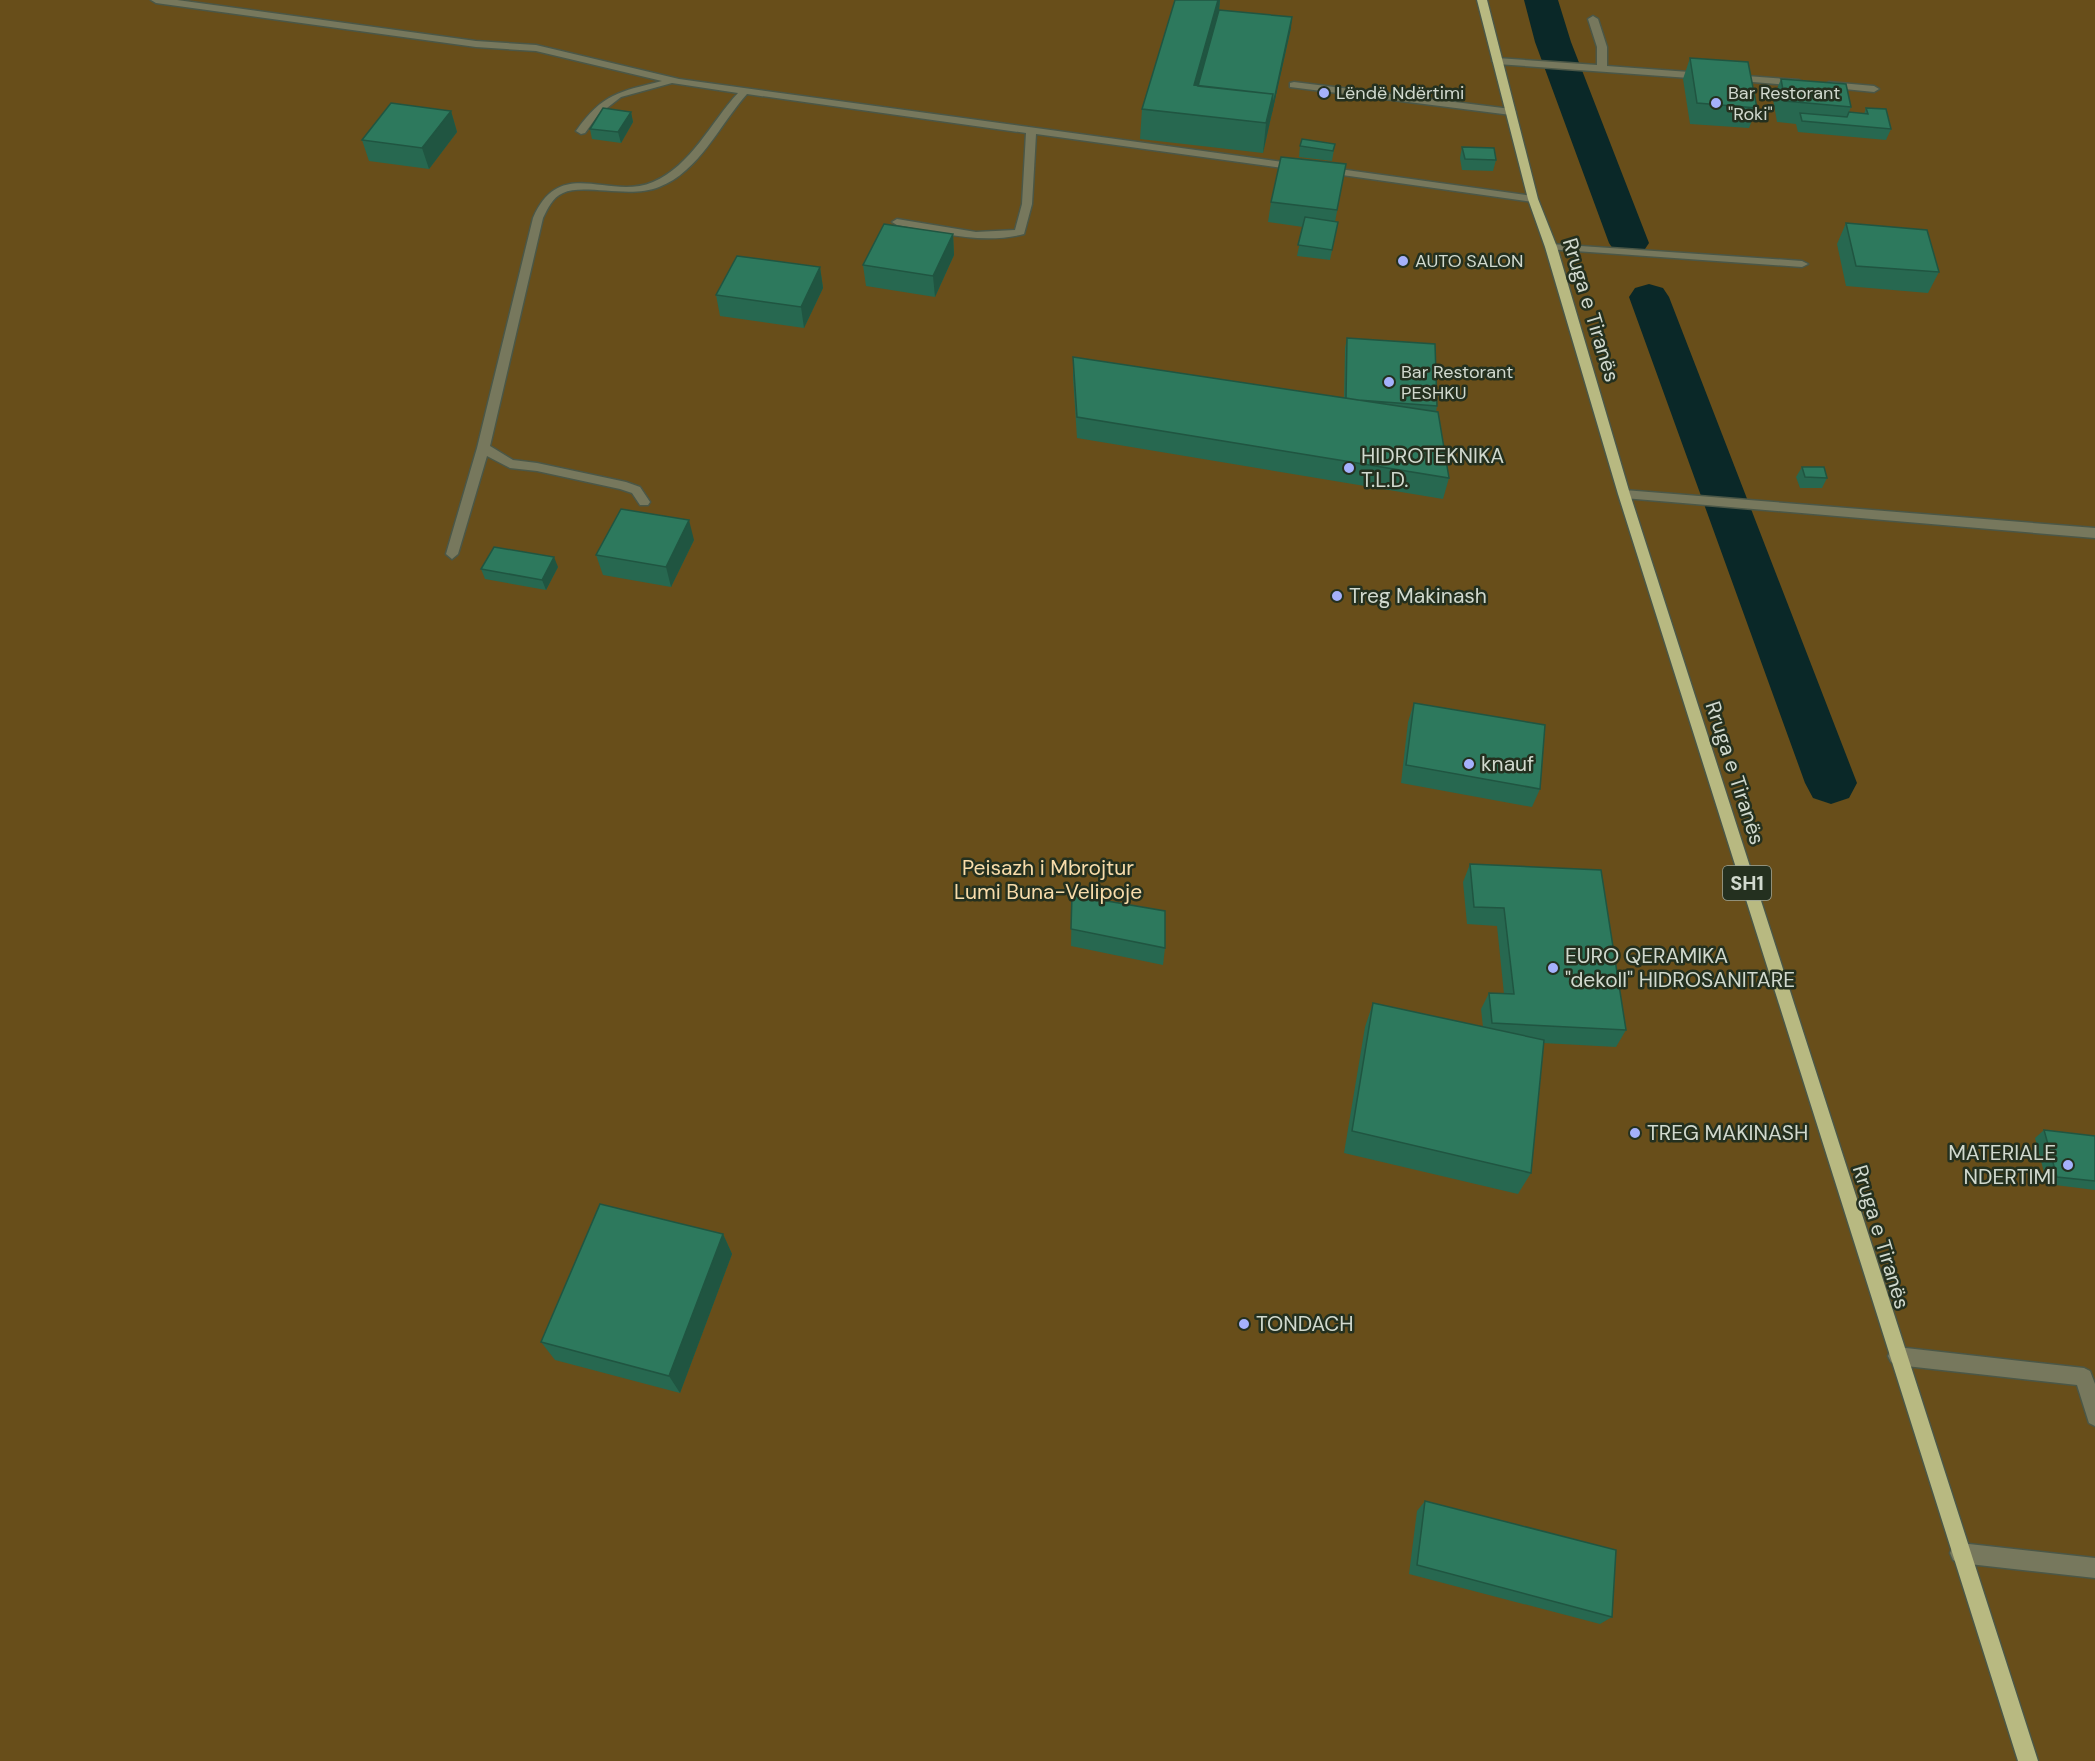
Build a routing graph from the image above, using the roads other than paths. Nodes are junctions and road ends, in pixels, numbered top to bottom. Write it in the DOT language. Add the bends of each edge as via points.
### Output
graph roads {
  1 [pos="156,0"];
  2 [pos="1482,0"];
  3 [pos="1593,19"];
  4 [pos="1497,61"];
  5 [pos="1598,67"];
  6 [pos="1708,76"];
  7 [pos="1720,77"];
  8 [pos="679,82"];
  9 [pos="1294,85"];
  10 [pos="1874,89"];
  11 [pos="745,91"];
  12 [pos="1511,112"];
  13 [pos="1031,130"];
  14 [pos="581,131"];
  15 [pos="1533,199"];
  16 [pos="897,222"];
  17 [pos="1551,247"];
  18 [pos="1802,264"];
  19 [pos="483,448"];
  20 [pos="1624,494"];
  21 [pos="644,502"];
  22 [pos="2095,533"];
  23 [pos="452,554"];
  24 [pos="1897,1356"];
  25 [pos="2095,1417"];
  26 [pos="1960,1553"];
  27 [pos="2095,1568"];
  28 [pos="2028,1761"];
  1 -- 8 [label="lane" via="476,44 537,48"];
  2 -- 4 [label="main road, Rruga e Tiranës / SH1"];
  3 -- 5 [label="lane" via="1602,47"];
  4 -- 5 [label="lane"];
  4 -- 12 [label="main road, Rruga e Tiranës / SH1"];
  5 -- 6 [label="lane"];
  7 -- 10 [label="lane"];
  8 -- 11 [label="lane"];
  8 -- 14 [label="lane" via="617,95 594,113"];
  9 -- 12 [label="lane"];
  11 -- 13 [label="lane"];
  11 -- 19 [label="lane" via="689,161 663,180 638,189 571,187 547,198 538,218"];
  12 -- 15 [label="main road, Rruga e Tiranës / SH1"];
  13 -- 15 [label="lane"];
  13 -- 16 [label="lane" via="1027,204 1020,232 980,236"];
  15 -- 17 [label="main road, Rruga e Tiranës / SH1"];
  17 -- 18 [label="lane"];
  17 -- 20 [label="main road, Rruga e Tiranës / SH1"];
  19 -- 21 [label="lane" via="510,464 622,485 636,490"];
  19 -- 23 [label="lane"];
  20 -- 22 [label="lane"];
  20 -- 24 [label="main road, Rruga e Tiranës / SH1"];
  24 -- 25 [label="lane" via="2084,1377"];
  24 -- 26 [label="main road, Rruga e Tiranës / SH1"];
  26 -- 27 [label="lane"];
  26 -- 28 [label="main road, Rruga e Tiranës / SH1"];
}
